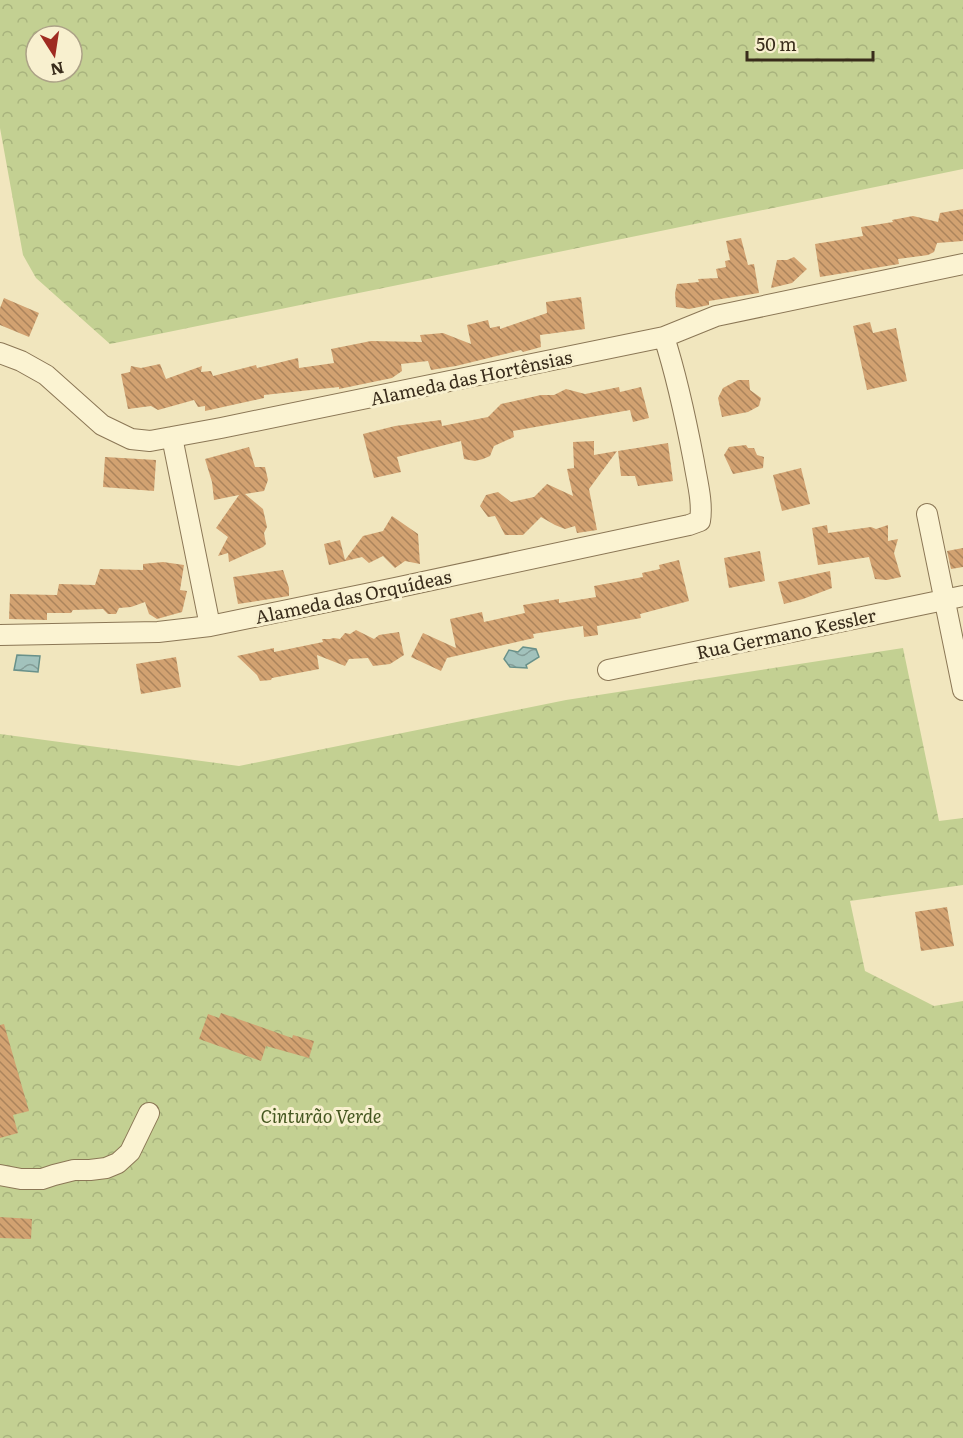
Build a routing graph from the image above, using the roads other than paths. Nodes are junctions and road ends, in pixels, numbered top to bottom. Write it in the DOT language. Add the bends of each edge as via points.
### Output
graph roads {
  1 [pos="963,264"];
  2 [pos="664,337"];
  3 [pos="0,353"];
  4 [pos="172,437"];
  5 [pos="927,514"];
  6 [pos="954,598"];
  7 [pos="210,626"];
  8 [pos="0,634"];
  9 [pos="608,670"];
  10 [pos="963,690"];
  11 [pos="149,1113"];
  12 [pos="0,1175"];
  1 -- 2 [label="street, Alameda das Hortênsias" via="716,315"];
  2 -- 4 [label="street, Alameda das Hortênsias"];
  2 -- 7 [label="street, Alameda das Orquídeas" via="690,442 702,511 700,521"];
  3 -- 4 [label="street, Alameda das Hortênsias" via="46,375 102,425 131,439"];
  4 -- 7 [label="street"];
  5 -- 6 [label="street"];
  6 -- 9 [label="street, Rua Germano Kessler"];
  6 -- 10 [label="street"];
  7 -- 8 [label="street, Alameda das Orquídeas" via="158,632"];
  11 -- 12 [label="street" via="130,1152 106,1168 74,1170 42,1179"];
}
